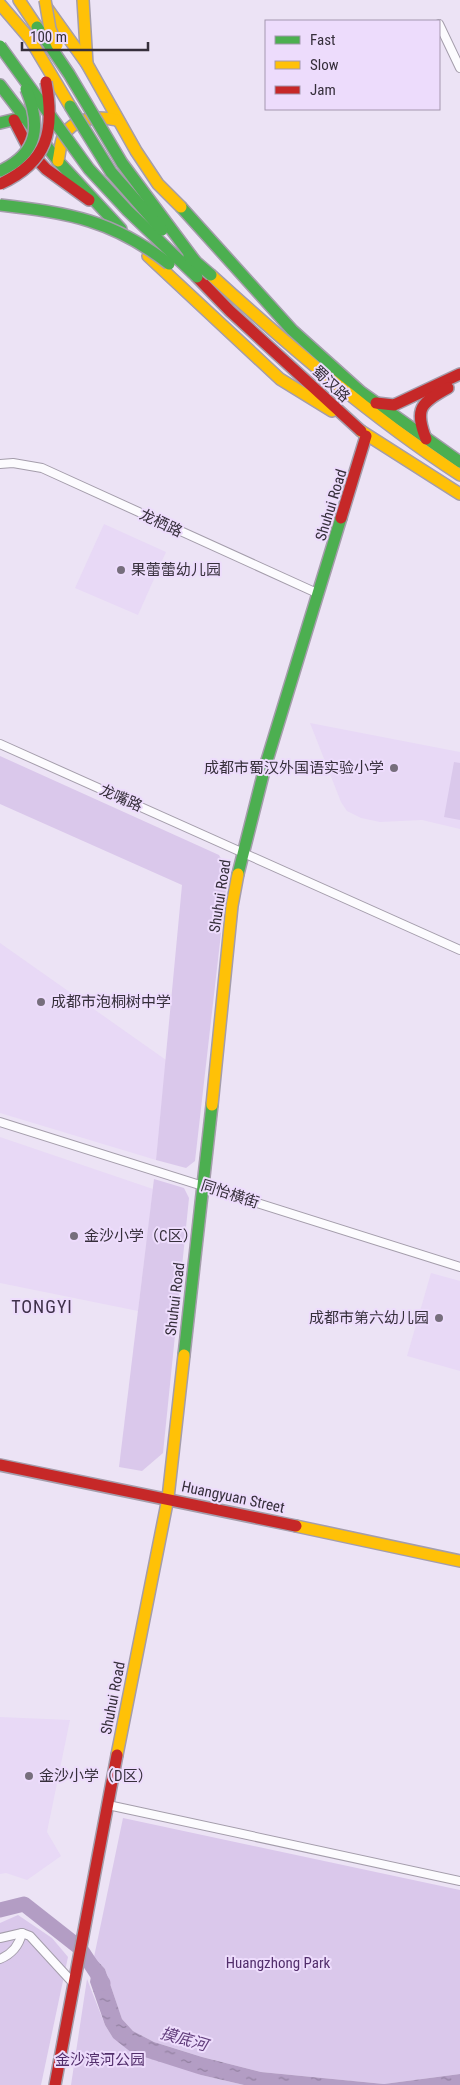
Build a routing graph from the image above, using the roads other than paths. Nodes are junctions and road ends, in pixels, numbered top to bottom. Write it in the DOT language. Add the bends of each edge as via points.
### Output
graph roads {
  1 [pos="19,0"];
  2 [pos="40,0"];
  3 [pos="45,0"];
  4 [pos="82,0"];
  5 [pos="0,4"];
  6 [pos="440,25"];
  7 [pos="25,31"];
  8 [pos="0,47"];
  9 [pos="87,64"];
  10 [pos="460,68"];
  11 [pos="69,74"];
  12 [pos="0,85"];
  13 [pos="18,118"];
  14 [pos="118,120"];
  15 [pos="0,123"];
  16 [pos="58,161"];
  17 [pos="0,171"];
  18 [pos="0,184"];
  19 [pos="0,205"];
  20 [pos="99,207"];
  21 [pos="195,261"];
  22 [pos="194,280"];
  23 [pos="460,374"];
  24 [pos="460,382"];
  25 [pos="375,403"];
  26 [pos="354,425"];
  27 [pos="366,436"];
  28 [pos="426,439"];
  29 [pos="460,462"];
  30 [pos="0,464"];
  31 [pos="460,475"];
  32 [pos="460,494"];
  33 [pos="319,594"];
  34 [pos="0,744"];
  35 [pos="242,853"];
  36 [pos="460,950"];
  37 [pos="0,1122"];
  38 [pos="204,1185"];
  39 [pos="460,1267"];
  40 [pos="0,1465"];
  41 [pos="168,1498"];
  42 [pos="460,1561"];
  43 [pos="108,1805"];
  44 [pos="460,1881"];
  45 [pos="22,1933"];
  46 [pos="0,1938"];
  47 [pos="0,1959"];
  48 [pos="74,1984"];
  49 [pos="56,2085"];
  1 -- 11 [label="main road, bridge"];
  2 -- 9 [label="main road"];
  3 -- 11 [label="main road, bridge" via="50,29"];
  4 -- 9 [label="main road"];
  5 -- 7 [label="main road"];
  6 -- 10 [label="street"];
  7 -- 18 [label="main road, bridge" via="46,82 51,108 50,129 41,154 28,169"];
  7 -- 21 [label="main road, bridge" via="83,130 125,191"];
  8 -- 17 [label="main road, bridge" via="32,102 36,122 31,141 21,158"];
  8 -- 22 [label="main road, bridge" via="24,75 88,168"];
  9 -- 14 [label="main road"];
  11 -- 21 [label="main road, bridge" via="122,163"];
  12 -- 13 [label="main road"];
  13 -- 15 [label="main road"];
  13 -- 16 [label="main road"];
  13 -- 20 [label="main road" via="31,153 46,170"];
  14 -- 16 [label="main road" via="101,116 76,124 65,134"];
  14 -- 25 [label="main road" via="158,184 292,330"];
  16 -- 20 [label="main road"];
  19 -- 22 [label="main road, bridge" via="67,213 117,228"];
  20 -- 26 [label="main road" via="280,379"];
  21 -- 31 [label="main road, 蜀汉路, bridge" via="358,403"];
  22 -- 26 [label="main road, 蜀汉路"];
  23 -- 25 [label="main road" via="394,404"];
  24 -- 28 [label="main road" via="422,403 418,416"];
  25 -- 28 [label="main road"];
  26 -- 27 [label="main road, 蜀汉路"];
  27 -- 32 [label="main road, 蜀汉路"];
  27 -- 33 [label="main road, Shuhui Road"];
  28 -- 29 [label="main road"];
  30 -- 33 [label="street, 龙栖路" via="42,468"];
  33 -- 35 [label="main road, Shuhui Road" via="265,766"];
  34 -- 35 [label="street, 龙嘴路"];
  35 -- 36 [label="street, 龙嘴路"];
  35 -- 38 [label="main road, Shuhui Road" via="232,906"];
  37 -- 38 [label="street, 同怡横街"];
  38 -- 39 [label="street, 同怡横街"];
  38 -- 41 [label="main road, Shuhui Road"];
  40 -- 41 [label="main road, Huangyuan Street"];
  41 -- 42 [label="main road, Huangyuan Street"];
  41 -- 43 [label="main road, Shuhui Road"];
  43 -- 44 [label="street"];
  43 -- 48 [label="main road, Shuhui Road"];
  45 -- 46 [label="street"];
  45 -- 47 [label="street" via="15,1949"];
  45 -- 48 [label="street" via="30,1936"];
  48 -- 49 [label="main road, Shuhui Road"];
}
